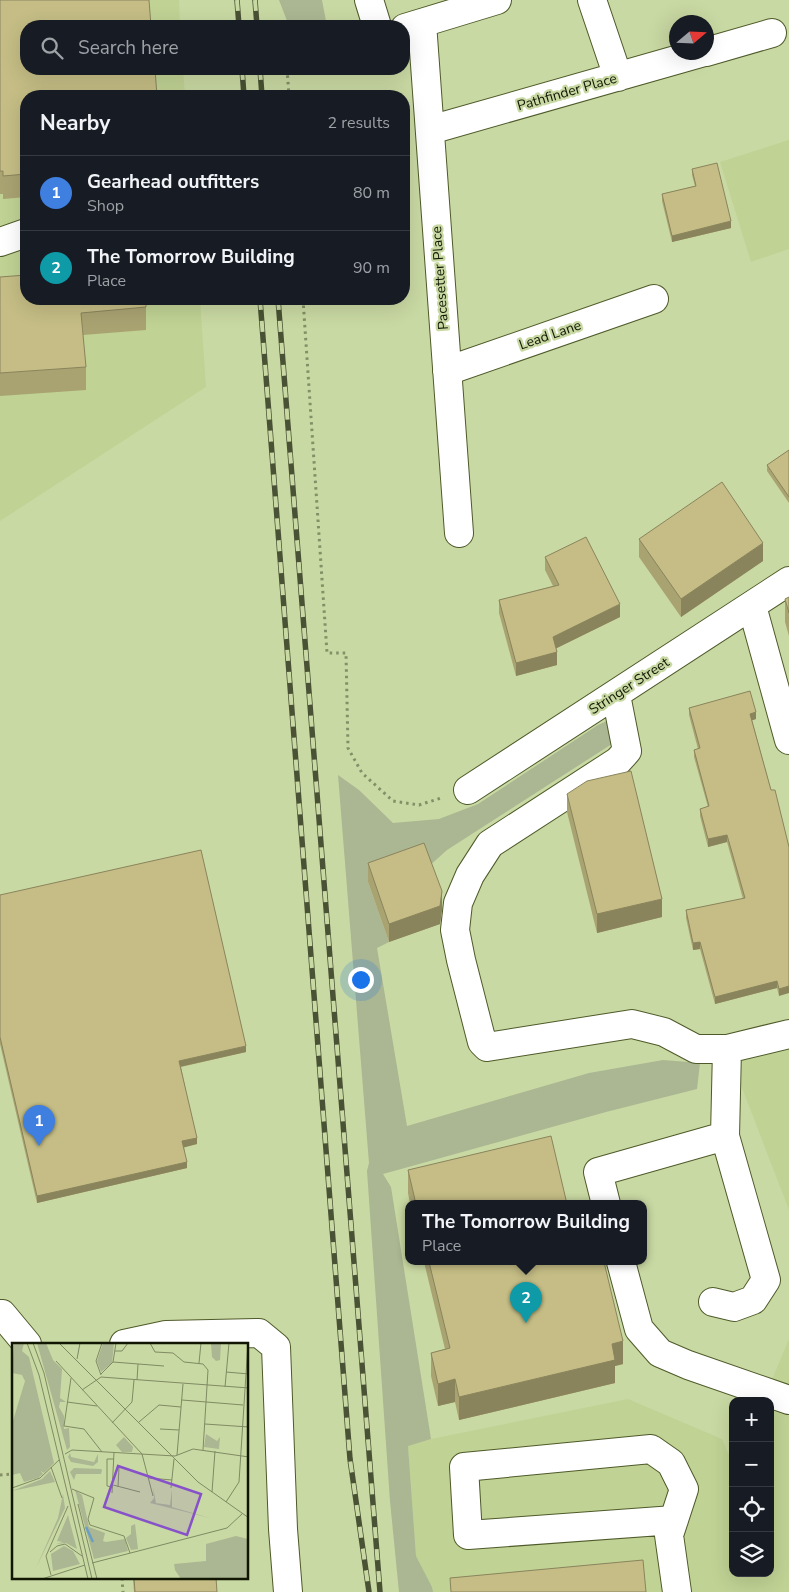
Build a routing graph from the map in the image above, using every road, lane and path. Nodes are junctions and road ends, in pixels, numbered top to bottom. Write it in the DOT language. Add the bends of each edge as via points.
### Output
graph roads {
  1 [pos="369,0"];
  2 [pos="497,0"];
  3 [pos="592,0"];
  4 [pos="375,20"];
  5 [pos="413,26"];
  6 [pos="772,33"];
  7 [pos="714,49"];
  8 [pos="677,60"];
  9 [pos="287,75"];
  10 [pos="618,77"];
  11 [pos="289,90"];
  12 [pos="430,130"];
  13 [pos="20,235"];
  14 [pos="0,242"];
  15 [pos="654,300"];
  16 [pos="303,305"];
  17 [pos="447,371"];
  18 [pos="459,533"];
  19 [pos="789,580"];
  20 [pos="752,606"];
  21 [pos="616,695"];
  22 [pos="789,740"];
  23 [pos="468,790"];
  24 [pos="789,1034"];
  25 [pos="726,1049"];
  26 [pos="725,1136"];
  27 [pos="605,1200"];
  28 [pos="622,1265"];
  29 [pos="713,1302"];
  30 [pos="1,1308"];
  31 [pos="26,1343"];
  32 [pos="129,1343"];
  33 [pos="789,1400"];
  34 [pos="674,1520"];
  35 [pos="288,1592"];
  36 [pos="677,1592"];
  1 -- 4 [label="street"];
  2 -- 5 [label="street"];
  3 -- 10 [label="street"];
  5 -- 12 [label="street, Pacesetter Place"];
  6 -- 7 [label="street, Pathfinder Place"];
  8 -- 10 [label="street, Pathfinder Place"];
  9 -- 11 [label="path"];
  10 -- 12 [label="street, Pathfinder Place"];
  12 -- 17 [label="street, Pacesetter Place"];
  13 -- 14 [label="street"];
  15 -- 17 [label="street, Lead Lane"];
  16 -- 23 [label="path" via="327,653 346,652 348,748 362,773 393,801 419,805"];
  17 -- 18 [label="street, Pacesetter Place"];
  19 -- 20 [label="street, Stringer Street"];
  20 -- 21 [label="street, Stringer Street"];
  20 -- 22 [label="street"];
  21 -- 23 [label="street, Stringer Street"];
  21 -- 25 [label="street" via="627,751 618,761 490,844 470,875 458,902 458,945 482,1042 488,1047 632,1024 664,1032 696,1049"];
  24 -- 25 [label="street"];
  25 -- 26 [label="street"];
  26 -- 27 [label="street" via="598,1172"];
  26 -- 29 [label="street" via="766,1280 753,1300 734,1307"];
  28 -- 33 [label="street" via="638,1328 660,1352"];
  30 -- 31 [label="street"];
  32 -- 35 [label="street" via="166,1335 258,1333 276,1348"];
  34 -- 34 [label="street" via="684,1489 671,1463 651,1449 464,1467 468,1535"];
  34 -- 36 [label="street" via="669,1534"];
}
